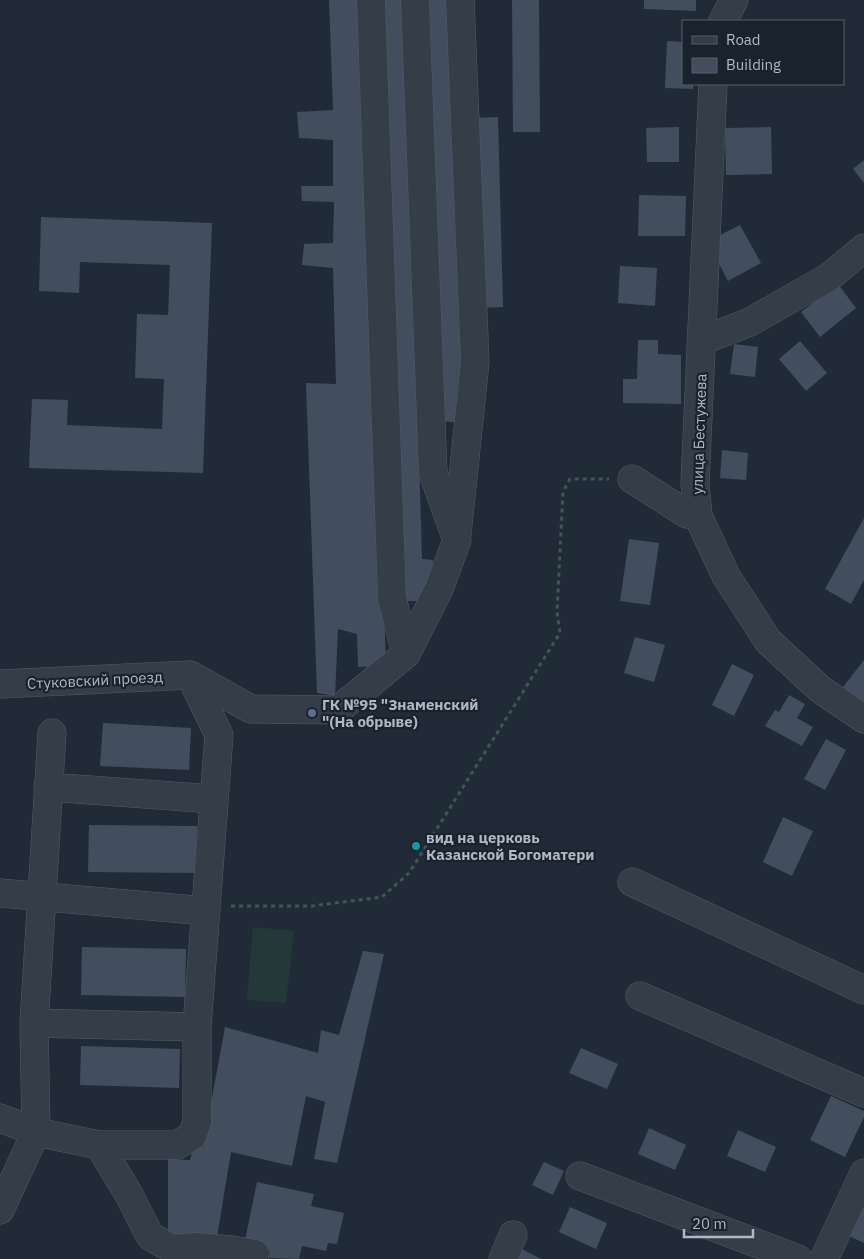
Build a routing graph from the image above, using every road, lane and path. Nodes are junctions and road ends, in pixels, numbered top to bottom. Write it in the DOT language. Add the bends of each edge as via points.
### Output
graph roads {
  1 [pos="371,0"];
  2 [pos="415,0"];
  3 [pos="460,0"];
  4 [pos="734,0"];
  5 [pos="724,20"];
  6 [pos="713,85"];
  7 [pos="864,248"];
  8 [pos="702,341"];
  9 [pos="632,480"];
  10 [pos="698,516"];
  11 [pos="457,540"];
  12 [pos="406,654"];
  13 [pos="190,675"];
  14 [pos="0,684"];
  15 [pos="864,719"];
  16 [pos="52,733"];
  17 [pos="48,788"];
  18 [pos="214,799"];
  19 [pos="632,882"];
  20 [pos="0,893"];
  21 [pos="42,896"];
  22 [pos="206,908"];
  23 [pos="864,990"];
  24 [pos="640,996"];
  25 [pos="34,1022"];
  26 [pos="197,1027"];
  27 [pos="864,1092"];
  28 [pos="0,1118"];
  29 [pos="36,1132"];
  30 [pos="99,1145"];
  31 [pos="864,1173"];
  32 [pos="580,1176"];
  33 [pos="0,1210"];
  34 [pos="255,1254"];
  35 [pos="798,1259"];
  36 [pos="824,1259"];
  1 -- 12 [label="street" via="392,598"];
  2 -- 11 [label="street" via="433,473"];
  3 -- 11 [label="street" via="476,362"];
  4 -- 5 [label="street"];
  6 -- 8 [label="street, улица Бестужева"];
  7 -- 8 [label="street" via="821,282 750,322"];
  8 -- 10 [label="street, улица Бестужева" via="695,483"];
  9 -- 10 [label="street" via="686,514"];
  9 -- 22 [label="path" via="570,479 563,492 557,612 560,633 409,873 382,897 312,906"];
  10 -- 15 [label="street, улица Бестужева" via="726,576 768,641 820,689"];
  11 -- 12 [label="street" via="439,589"];
  12 -- 13 [label="street" via="338,710 251,709"];
  13 -- 14 [label="street, Стуковский проезд"];
  13 -- 18 [label="street" via="219,735"];
  16 -- 17 [label="street"];
  17 -- 18 [label="street"];
  17 -- 21 [label="street"];
  18 -- 22 [label="street"];
  19 -- 23 [label="street"];
  20 -- 21 [label="street"];
  21 -- 22 [label="street"];
  21 -- 25 [label="street"];
  22 -- 26 [label="street"];
  24 -- 27 [label="street"];
  25 -- 26 [label="street"];
  25 -- 29 [label="street"];
  26 -- 30 [label="street" via="197,1122 192,1136 177,1145"];
  28 -- 29 [label="street"];
  29 -- 30 [label="street"];
  29 -- 33 [label="street"];
  30 -- 34 [label="street" via="150,1236 172,1249 196,1247"];
  31 -- 36 [label="street"];
  32 -- 35 [label="street"];
}
